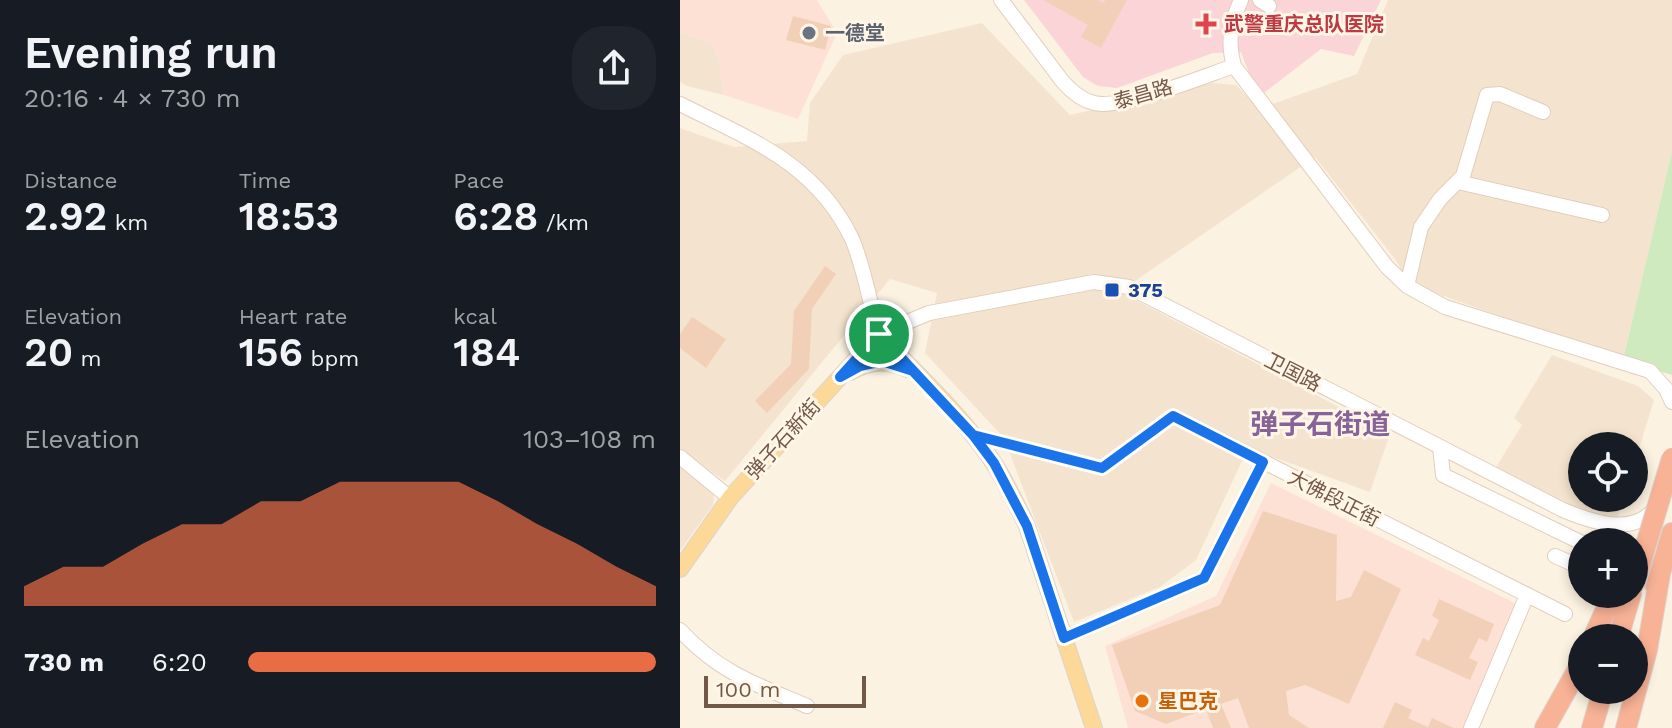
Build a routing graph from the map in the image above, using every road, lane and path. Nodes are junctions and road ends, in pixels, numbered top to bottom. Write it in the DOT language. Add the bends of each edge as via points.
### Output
graph roads {
  1 [pos="1001,0"];
  2 [pos="1241,0"];
  3 [pos="1234,66"];
  4 [pos="680,104"];
  5 [pos="1543,112"];
  6 [pos="1458,182"];
  7 [pos="1602,215"];
  8 [pos="1407,286"];
  9 [pos="879,334"];
  10 [pos="913,371"];
  11 [pos="840,377"];
  12 [pos="1672,402"];
  13 [pos="973,435"];
  14 [pos="1440,447"];
  15 [pos="680,457"];
  16 [pos="1672,458"];
  17 [pos="1263,462"];
  18 [pos="1672,472"];
  19 [pos="730,498"];
  20 [pos="1642,528"];
  21 [pos="1672,533"];
  22 [pos="1568,536"];
  23 [pos="1648,538"];
  24 [pos="1555,556"];
  25 [pos="1568,562"];
  26 [pos="680,569"];
  27 [pos="1527,595"];
  28 [pos="1565,614"];
  29 [pos="1647,624"];
  30 [pos="680,630"];
  31 [pos="1064,638"];
  32 [pos="1568,687"];
  33 [pos="1599,704"];
  34 [pos="1622,704"];
  35 [pos="1630,704"];
  36 [pos="807,706"];
  37 [pos="1094,728"];
  38 [pos="1471,728"];
  39 [pos="1545,728"];
  40 [pos="1592,728"];
  41 [pos="1615,728"];
  42 [pos="1626,728"];
  1 -- 3 [label="street, 泰昌路" via="1063,82 1092,103 1116,104"];
  2 -- 3 [label="street" via="1229,37"];
  3 -- 8 [label="street"];
  4 -- 9 [label="street" via="778,153 825,197 853,240"];
  5 -- 6 [label="street" via="1500,94 1487,95"];
  6 -- 7 [label="street"];
  6 -- 8 [label="street" via="1421,227"];
  8 -- 12 [label="street" via="1445,307 1650,371"];
  9 -- 10 [label="main road"];
  9 -- 11 [label="main road, 弹子石新街"];
  9 -- 14 [label="street, 卫国路" via="929,313 1111,283 1129,287"];
  10 -- 11 [label="main road" via="882,361"];
  10 -- 13 [label="main road"];
  11 -- 19 [label="main road, 弹子石新街"];
  13 -- 17 [label="street, 大佛段正街" via="1102,468 1173,416"];
  13 -- 31 [label="main road" via="1027,526"];
  14 -- 18 [label="street, 卫国路" via="1563,510 1610,524 1635,523 1654,510"];
  14 -- 22 [label="street" via="1443,475"];
  15 -- 19 [label="street"];
  16 -- 20 [label="highway, bridge"];
  16 -- 23 [label="highway, bridge"];
  17 -- 27 [label="street, 大佛段正街"];
  17 -- 31 [label="street" via="1204,578"];
  19 -- 26 [label="main road, 弹子石新街"];
  21 -- 29 [label="highway"];
  24 -- 25 [label="street"];
  27 -- 28 [label="street, 大佛段正街"];
  27 -- 38 [label="street"];
  30 -- 36 [label="street" via="730,673"];
  31 -- 37 [label="main road"];
  32 -- 39 [label="highway"];
  33 -- 40 [label="highway"];
  34 -- 41 [label="highway"];
  35 -- 42 [label="highway"];
}
